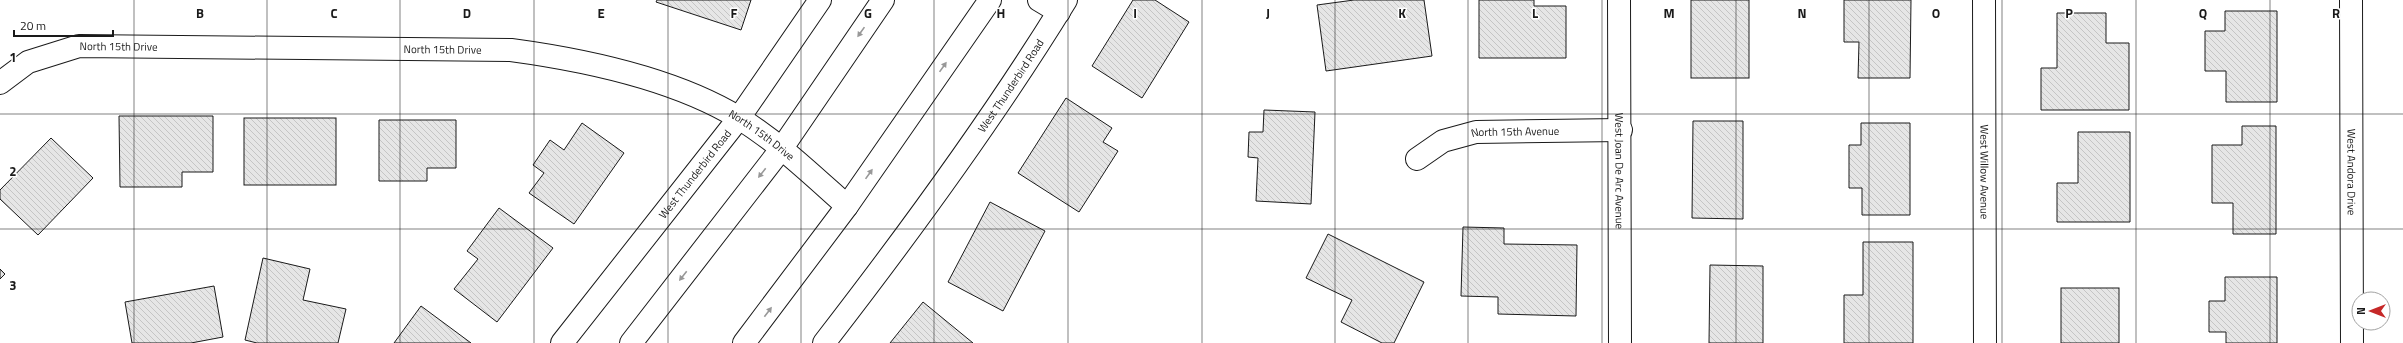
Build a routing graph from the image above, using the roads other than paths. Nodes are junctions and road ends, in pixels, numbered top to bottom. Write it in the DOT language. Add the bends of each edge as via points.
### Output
graph roads {
  1 [pos="820,0"];
  2 [pos="884,0"];
  3 [pos="990,0"];
  4 [pos="1039,0"];
  5 [pos="1619,0"];
  6 [pos="1984,0"];
  7 [pos="2352,0"];
  8 [pos="1062,6"];
  9 [pos="2,82"];
  10 [pos="739,118"];
  11 [pos="1621,130"];
  12 [pos="782,148"];
  13 [pos="1417,159"];
  14 [pos="847,206"];
  15 [pos="562,343"];
  16 [pos="631,343"];
  17 [pos="744,343"];
  18 [pos="824,343"];
  19 [pos="1620,343"];
  20 [pos="1985,343"];
  21 [pos="2352,343"];
  1 -- 10 [label="street, West Thunderbird Road"];
  2 -- 12 [label="street, one-way"];
  14 -- 3 [label="street, one-way"];
  4 -- 8 [label="street"];
  5 -- 11 [label="street, West Joan De Arc Avenue"];
  6 -- 20 [label="street, West Willow Avenue"];
  7 -- 21 [label="street, West Andora Drive"];
  8 -- 18 [label="street, West Thunderbird Road" via="1027,62 909,233"];
  9 -- 10 [label="street, North 15th Drive" via="28,62 79,46 511,50 619,69 704,100"];
  10 -- 12 [label="street, North 15th Drive"];
  10 -- 15 [label="street, West Thunderbird Road"];
  11 -- 13 [label="street, North 15th Avenue" via="1476,132 1443,141"];
  11 -- 19 [label="street, West Joan De Arc Avenue"];
  12 -- 14 [label="street, North 15th Drive"];
  12 -- 16 [label="street, one-way"];
  17 -- 14 [label="street, one-way"];
}
